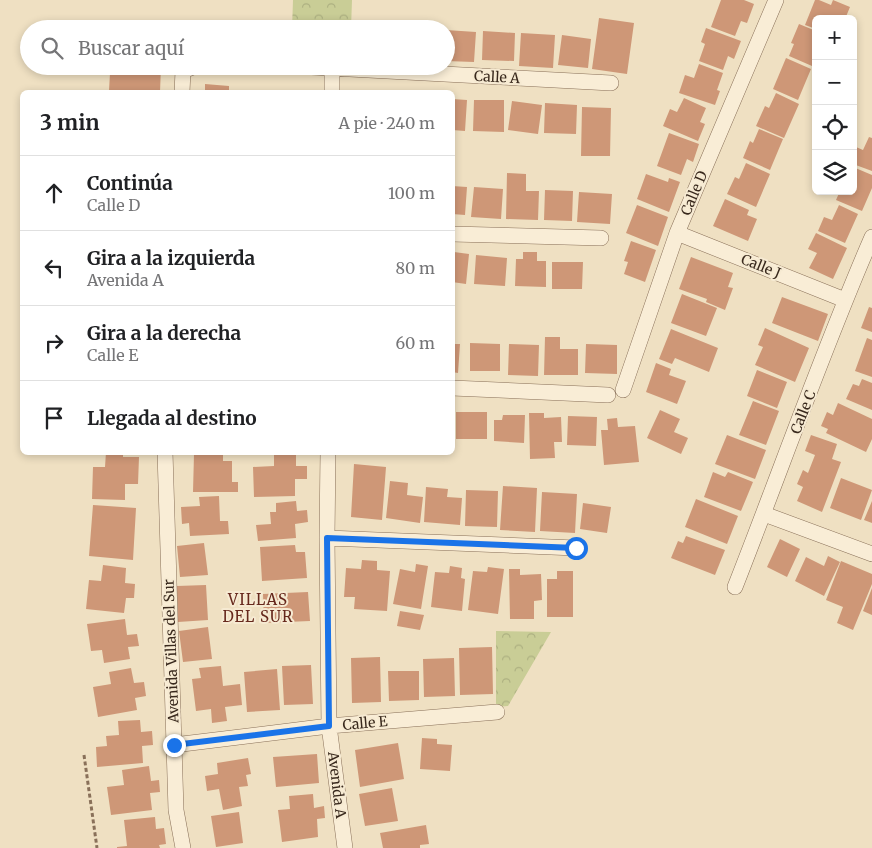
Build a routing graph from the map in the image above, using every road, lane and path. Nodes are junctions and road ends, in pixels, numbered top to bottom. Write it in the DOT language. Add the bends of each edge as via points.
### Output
graph roads {
  1 [pos="776,0"];
  2 [pos="187,75"];
  3 [pos="332,75"];
  4 [pos="455,75"];
  5 [pos="611,83"];
  6 [pos="183,90"];
  7 [pos="332,90"];
  8 [pos="677,233"];
  9 [pos="455,234"];
  10 [pos="600,238"];
  11 [pos="872,238"];
  12 [pos="845,300"];
  13 [pos="455,388"];
  14 [pos="623,390"];
  15 [pos="608,395"];
  16 [pos="165,455"];
  17 [pos="328,455"];
  18 [pos="764,514"];
  19 [pos="327,538"];
  20 [pos="576,548"];
  21 [pos="872,554"];
  22 [pos="735,587"];
  23 [pos="497,712"];
  24 [pos="329,726"];
  25 [pos="174,745"];
  26 [pos="84,755"];
  27 [pos="98,848"];
  28 [pos="183,848"];
  29 [pos="344,848"];
  1 -- 8 [label="street, Calle D"];
  2 -- 6 [label="street"];
  3 -- 7 [label="street"];
  4 -- 5 [label="street, Calle A"];
  8 -- 12 [label="street, Calle J"];
  8 -- 14 [label="street, Calle D"];
  9 -- 10 [label="street"];
  11 -- 12 [label="street, Calle C"];
  12 -- 18 [label="street, Calle C"];
  13 -- 15 [label="street"];
  16 -- 25 [label="street, Avenida Villas del Sur"];
  17 -- 19 [label="street, Avenida A"];
  18 -- 21 [label="street"];
  18 -- 22 [label="street, Calle C"];
  19 -- 20 [label="street"];
  19 -- 24 [label="street, Avenida A"];
  23 -- 24 [label="street, Calle E"];
  24 -- 25 [label="street, Calle E"];
  24 -- 29 [label="street, Avenida A"];
  25 -- 28 [label="street, Avenida Villas del Sur" via="176,810"];
  26 -- 27 [label="path"];
}
